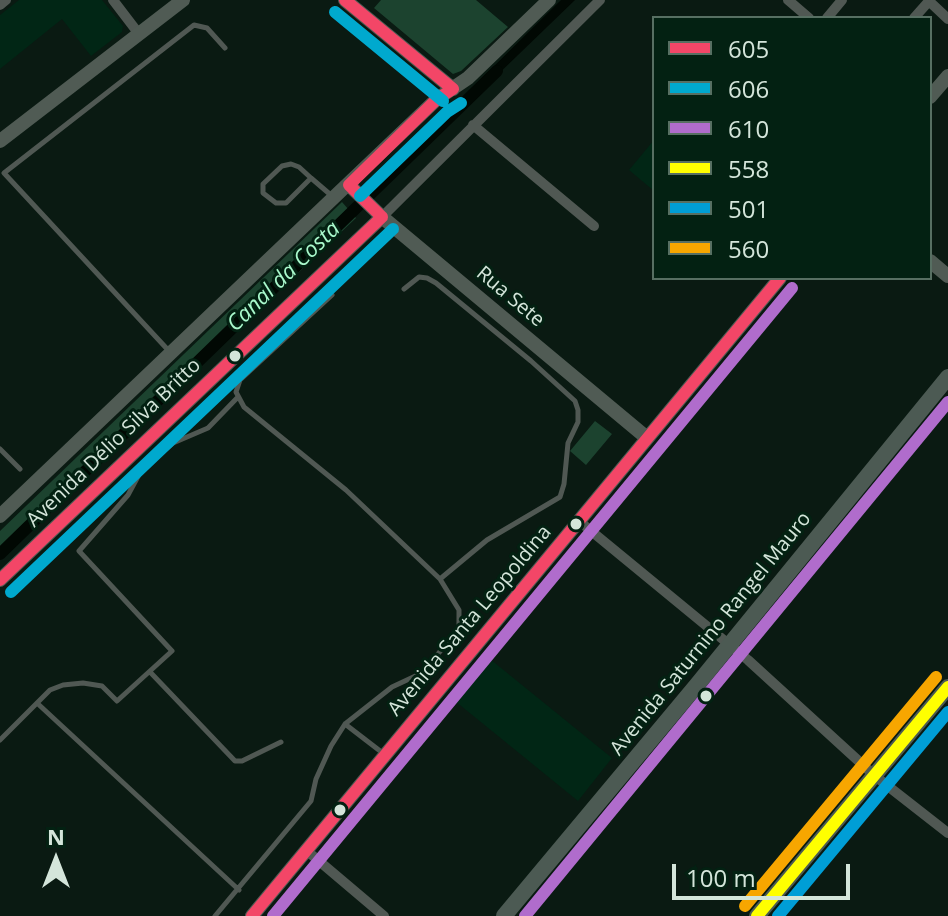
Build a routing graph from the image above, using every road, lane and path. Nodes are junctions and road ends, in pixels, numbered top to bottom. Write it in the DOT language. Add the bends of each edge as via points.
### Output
graph roads {
  1 [pos="6,0"];
  2 [pos="113,0"];
  3 [pos="183,0"];
  4 [pos="345,0"];
  5 [pos="549,0"];
  6 [pos="600,0"];
  7 [pos="788,0"];
  8 [pos="842,0"];
  9 [pos="930,1"];
  10 [pos="0,5"];
  11 [pos="807,16"];
  12 [pos="829,16"];
  13 [pos="916,16"];
  14 [pos="948,19"];
  15 [pos="139,34"];
  16 [pos="225,48"];
  17 [pos="948,76"];
  18 [pos="453,89"];
  19 [pos="932,95"];
  20 [pos="473,125"];
  21 [pos="0,141"];
  22 [pos="311,178"];
  23 [pos="353,189"];
  24 [pos="333,197"];
  25 [pos="377,212"];
  26 [pos="594,226"];
  27 [pos="932,263"];
  28 [pos="948,276"];
  29 [pos="778,280"];
  30 [pos="404,289"];
  31 [pos="332,295"];
  32 [pos="171,353"];
  33 [pos="948,377"];
  34 [pos="238,397"];
  35 [pos="647,438"];
  36 [pos="0,449"];
  37 [pos="20,469"];
  38 [pos="0,516"];
  39 [pos="579,521"];
  40 [pos="440,579"];
  41 [pos="0,580"];
  42 [pos="730,645"];
  43 [pos="151,673"];
  44 [pos="948,687"];
  45 [pos="37,703"];
  46 [pos="345,724"];
  47 [pos="0,740"];
  48 [pos="281,742"];
  49 [pos="385,754"];
  50 [pos="875,776"];
  51 [pos="948,833"];
  52 [pos="306,850"];
  53 [pos="239,890"];
  54 [pos="215,916"];
  55 [pos="252,916"];
  56 [pos="384,916"];
  57 [pos="504,916"];
  58 [pos="757,916"];
  1 -- 10 [label="street"];
  2 -- 15 [label="street"];
  3 -- 15 [label="street"];
  4 -- 18 [label="street"];
  5 -- 18 [label="street, Avenida Délio Silva Britto"];
  6 -- 20 [label="street, Avenida Délio Silva Britto"];
  7 -- 11 [label="street"];
  8 -- 12 [label="street"];
  9 -- 13 [label="street"];
  9 -- 14 [label="street"];
  15 -- 21 [label="street"];
  16 -- 32 [label="lane" via="207,28 194,25 4,173"];
  17 -- 19 [label="street"];
  18 -- 23 [label="street, Avenida Délio Silva Britto" via="437,99"];
  20 -- 25 [label="street, Avenida Délio Silva Britto"];
  20 -- 26 [label="street"];
  22 -- 22 [label="lane" via="299,167 282,166 263,184 263,193 286,203"];
  22 -- 24 [label="lane"];
  23 -- 24 [label="street, Avenida Délio Silva Britto"];
  23 -- 25 [label="street, Rua Sete"];
  24 -- 32 [label="street, Avenida Délio Silva Britto"];
  25 -- 35 [label="street, Rua Sete"];
  25 -- 41 [label="street, Avenida Délio Silva Britto"];
  27 -- 28 [label="street"];
  29 -- 35 [label="street, Avenida Santa Leopoldina"];
  30 -- 40 [label="lane" via="419,277 436,283 531,361 575,401 578,410 560,497 487,540"];
  31 -- 34 [label="lane" via="240,380"];
  32 -- 38 [label="street, Avenida Délio Silva Britto"];
  33 -- 42 [label="main road, Avenida Saturnino Rangel Mauro"];
  34 -- 40 [label="lane"];
  34 -- 43 [label="lane" via="208,428 173,443 142,469 128,495 79,551 172,651"];
  35 -- 39 [label="street, Avenida Santa Leopoldina"];
  36 -- 37 [label="lane"];
  39 -- 42 [label="street"];
  39 -- 49 [label="street, Avenida Santa Leopoldina"];
  40 -- 46 [label="lane" via="459,610 459,627 424,672 392,687"];
  42 -- 50 [label="street"];
  42 -- 57 [label="main road, Avenida Saturnino Rangel Mauro"];
  43 -- 45 [label="lane" via="117,701 102,686 83,683 50,690"];
  43 -- 48 [label="lane" via="235,761"];
  44 -- 50 [label="main road"];
  45 -- 47 [label="lane"];
  45 -- 53 [label="lane"];
  46 -- 49 [label="lane"];
  46 -- 53 [label="lane" via="316,779 311,801"];
  49 -- 52 [label="street, Avenida Santa Leopoldina"];
  50 -- 51 [label="street"];
  50 -- 58 [label="main road"];
  52 -- 55 [label="street, Avenida Santa Leopoldina"];
  52 -- 56 [label="street"];
  53 -- 54 [label="lane"];
}
